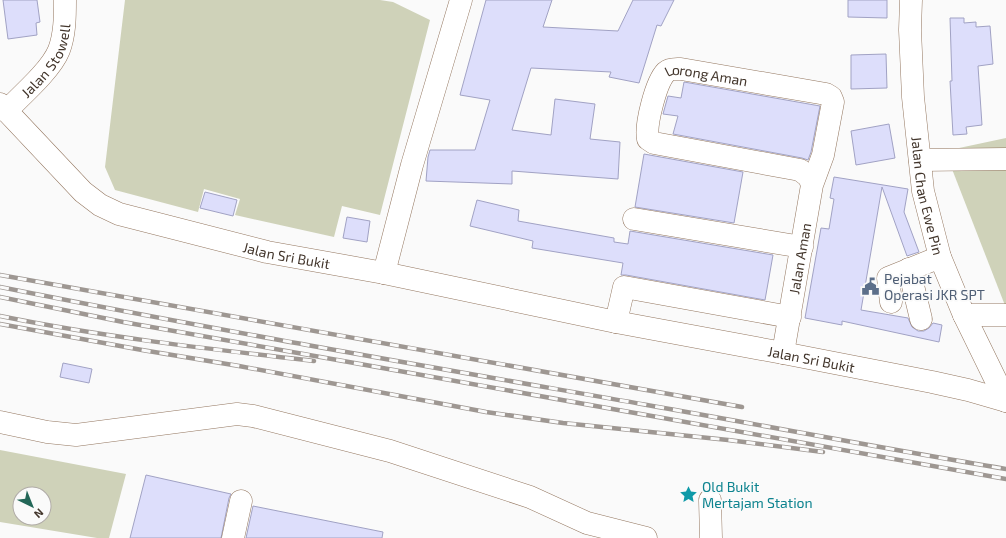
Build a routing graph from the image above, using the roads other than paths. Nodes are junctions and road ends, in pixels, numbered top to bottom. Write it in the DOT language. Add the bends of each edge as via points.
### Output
graph roads {
  1 [pos="65,0"];
  2 [pos="461,0"];
  3 [pos="911,0"];
  4 [pos="3,108"];
  5 [pos="1006,159"];
  6 [pos="920,160"];
  7 [pos="806,177"];
  8 [pos="634,219"];
  9 [pos="802,247"];
  10 [pos="940,257"];
  11 [pos="909,269"];
  12 [pos="384,273"];
  13 [pos="891,302"];
  14 [pos="964,314"];
  15 [pos="1006,315"];
  16 [pos="790,317"];
  17 [pos="921,319"];
  18 [pos="616,322"];
  19 [pos="783,353"];
  20 [pos="1006,401"];
  21 [pos="0,422"];
  22 [pos="710,500"];
  23 [pos="241,501"];
  24 [pos="233,538"];
  25 [pos="646,538"];
  26 [pos="711,538"];
  1 -- 4 [label="street, Jalan Stowell" via="64,28 59,50 46,69"];
  2 -- 12 [label="street" via="412,165"];
  3 -- 6 [label="street, Jalan Chan Ewe Pin" via="913,97"];
  4 -- 12 [label="street, Jalan Sri Bukit" via="83,192 100,205 119,214 267,252"];
  5 -- 6 [label="street"];
  6 -- 10 [label="street, Jalan Chan Ewe Pin" via="923,191"];
  7 -- 7 [label="street, Lorong Aman" via="654,143 648,139 652,106 666,72 681,69 785,86 831,97 833,102 823,155"];
  7 -- 9 [label="street, Jalan Aman"];
  8 -- 9 [label="street"];
  9 -- 16 [label="street, Jalan Aman"];
  10 -- 11 [label="street"];
  10 -- 14 [label="street, Jalan Chan Ewe Pin"];
  11 -- 13 [label="street" via="888,278"];
  11 -- 17 [label="street"];
  12 -- 18 [label="street, Jalan Sri Bukit"];
  14 -- 15 [label="street"];
  14 -- 20 [label="street, Jalan Chan Ewe Pin"];
  16 -- 18 [label="street" via="624,287"];
  16 -- 19 [label="street, Jalan Aman"];
  18 -- 19 [label="street, Jalan Sri Bukit"];
  19 -- 20 [label="street, Jalan Sri Bukit" via="932,382"];
  21 -- 25 [label="street" via="76,435 237,414 253,416 390,451 530,498 587,523"];
  22 -- 26 [label="street"];
  23 -- 24 [label="street"];
}
